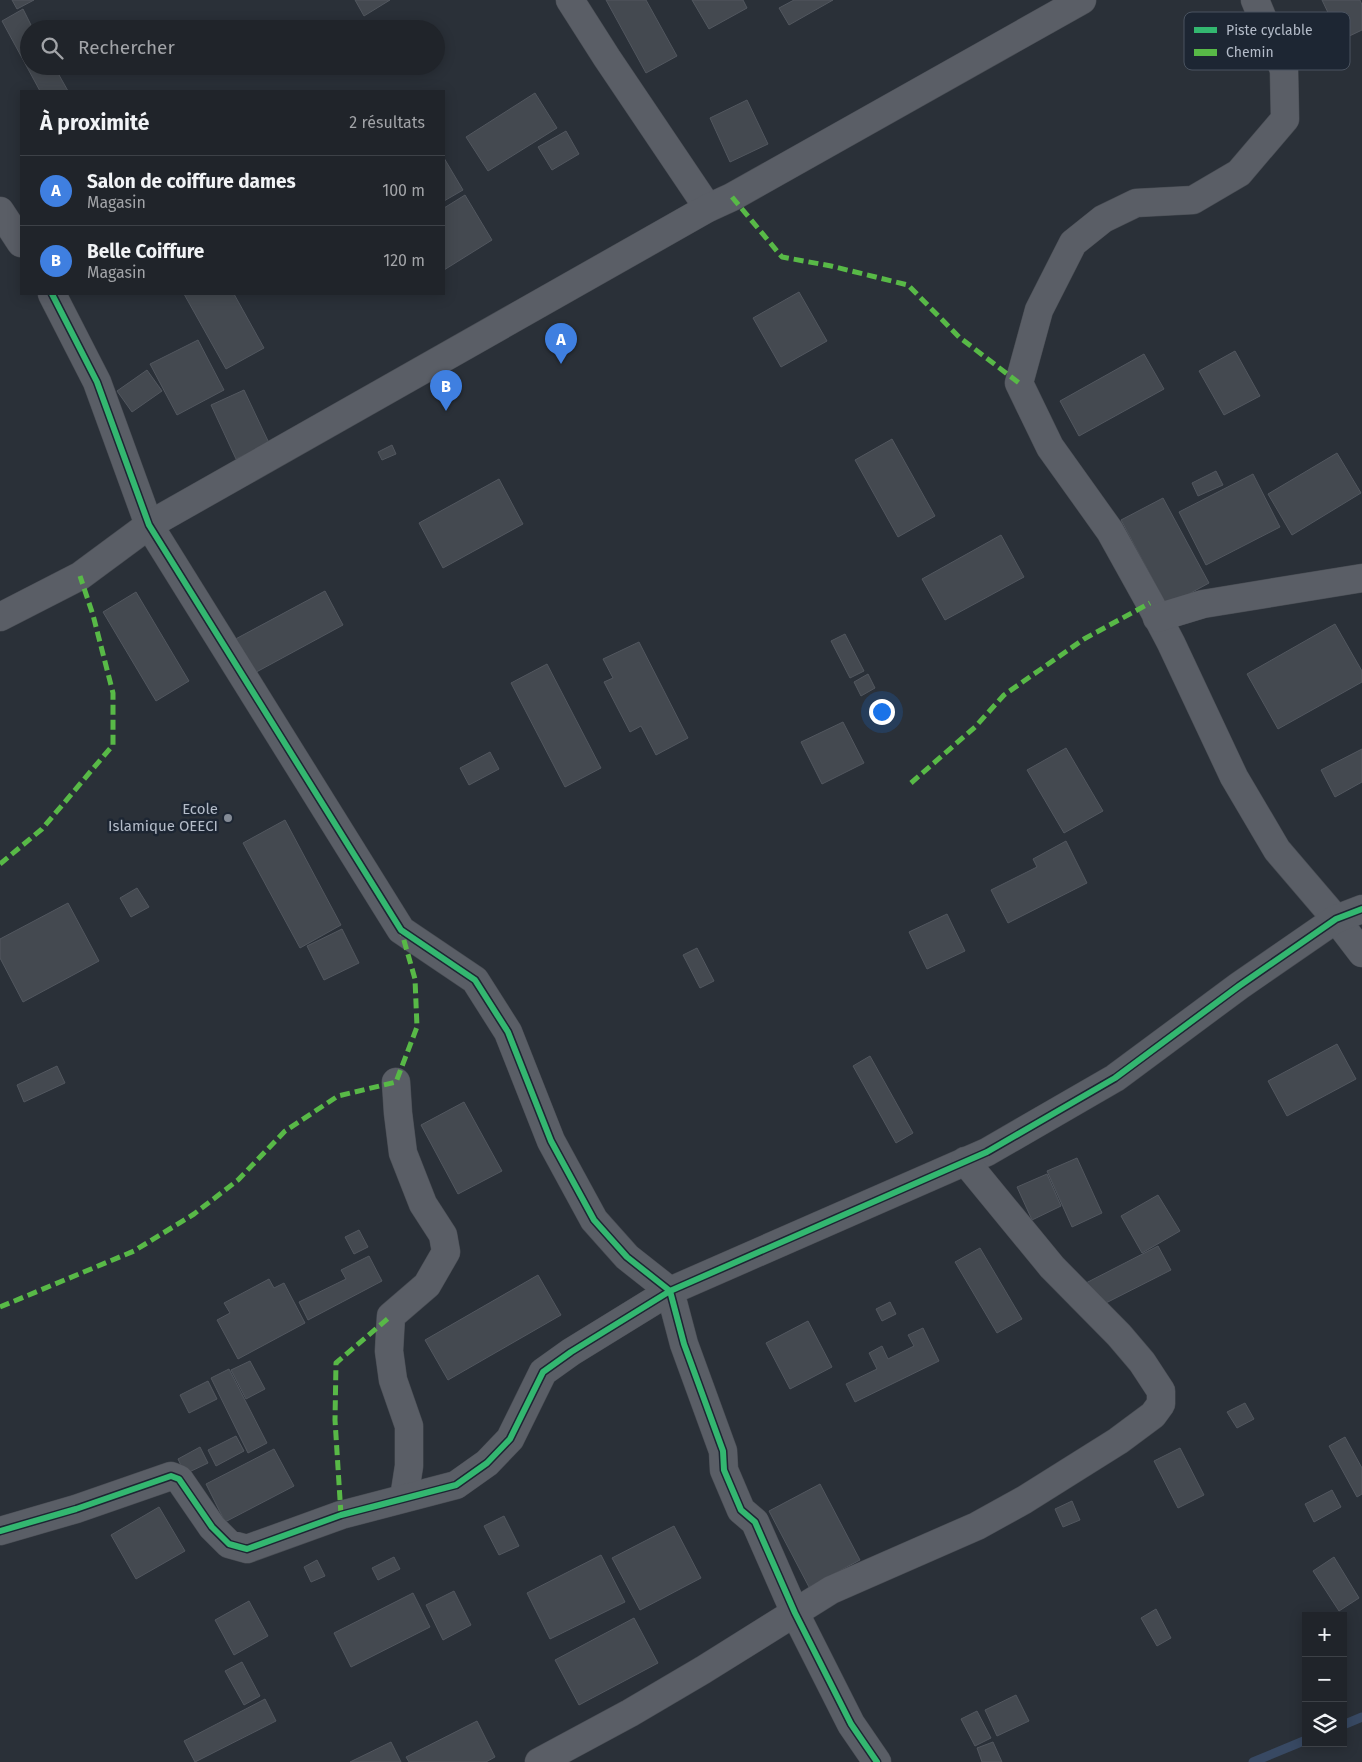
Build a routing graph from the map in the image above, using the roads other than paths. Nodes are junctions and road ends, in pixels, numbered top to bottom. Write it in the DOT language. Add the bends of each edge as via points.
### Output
graph roads {
  1 [pos="570,0"];
  2 [pos="1082,0"];
  3 [pos="1255,0"];
  4 [pos="1260,12"];
  5 [pos="1284,70"];
  6 [pos="708,208"];
  7 [pos="0,211"];
  8 [pos="20,241"];
  9 [pos="53,295"];
  10 [pos="149,525"];
  11 [pos="1362,578"];
  12 [pos="0,617"];
  13 [pos="1157,618"];
  14 [pos="1362,909"];
  15 [pos="1336,919"];
  16 [pos="1362,953"];
  17 [pos="396,1082"];
  18 [pos="965,1161"];
  19 [pos="670,1291"];
  20 [pos="404,1498"];
  21 [pos="0,1531"];
  22 [pos="795,1613"];
  23 [pos="539,1762"];
  24 [pos="877,1762"];
  1 -- 6 [label="street"];
  2 -- 6 [label="street"];
  3 -- 4 [label="street"];
  5 -- 13 [label="street" via="1285,119 1239,173 1193,200 1136,203 1103,219 1072,243 1040,310 1019,383 1050,447 1110,531"];
  6 -- 10 [label="street"];
  7 -- 8 [label="street"];
  9 -- 10 [label="street" via="97,382"];
  10 -- 12 [label="street" via="80,576"];
  10 -- 19 [label="street" via="401,930 475,980 480,987 508,1032 551,1141 594,1220 627,1257"];
  11 -- 13 [label="street" via="1204,604"];
  13 -- 15 [label="street" via="1234,777 1277,850"];
  14 -- 15 [label="street"];
  15 -- 16 [label="street"];
  15 -- 18 [label="street" via="1115,1078 987,1152"];
  17 -- 20 [label="street" via="403,1153 423,1204 443,1235 446,1252 427,1285 391,1316 389,1351 393,1380 409,1426 409,1466"];
  18 -- 19 [label="street"];
  18 -- 22 [label="street" via="1052,1266 1142,1362 1161,1391 1161,1404 1153,1415 1118,1441 1024,1500 977,1526 831,1590"];
  19 -- 20 [label="street" via="543,1372 510,1439 487,1464 456,1485"];
  19 -- 22 [label="street" via="684,1344 723,1451 724,1470 740,1510 755,1522"];
  20 -- 21 [label="street" via="341,1515 247,1548 229,1544 212,1527 179,1479 171,1476"];
  22 -- 23 [label="street" via="630,1713"];
  22 -- 24 [label="street" via="851,1724"];
}
